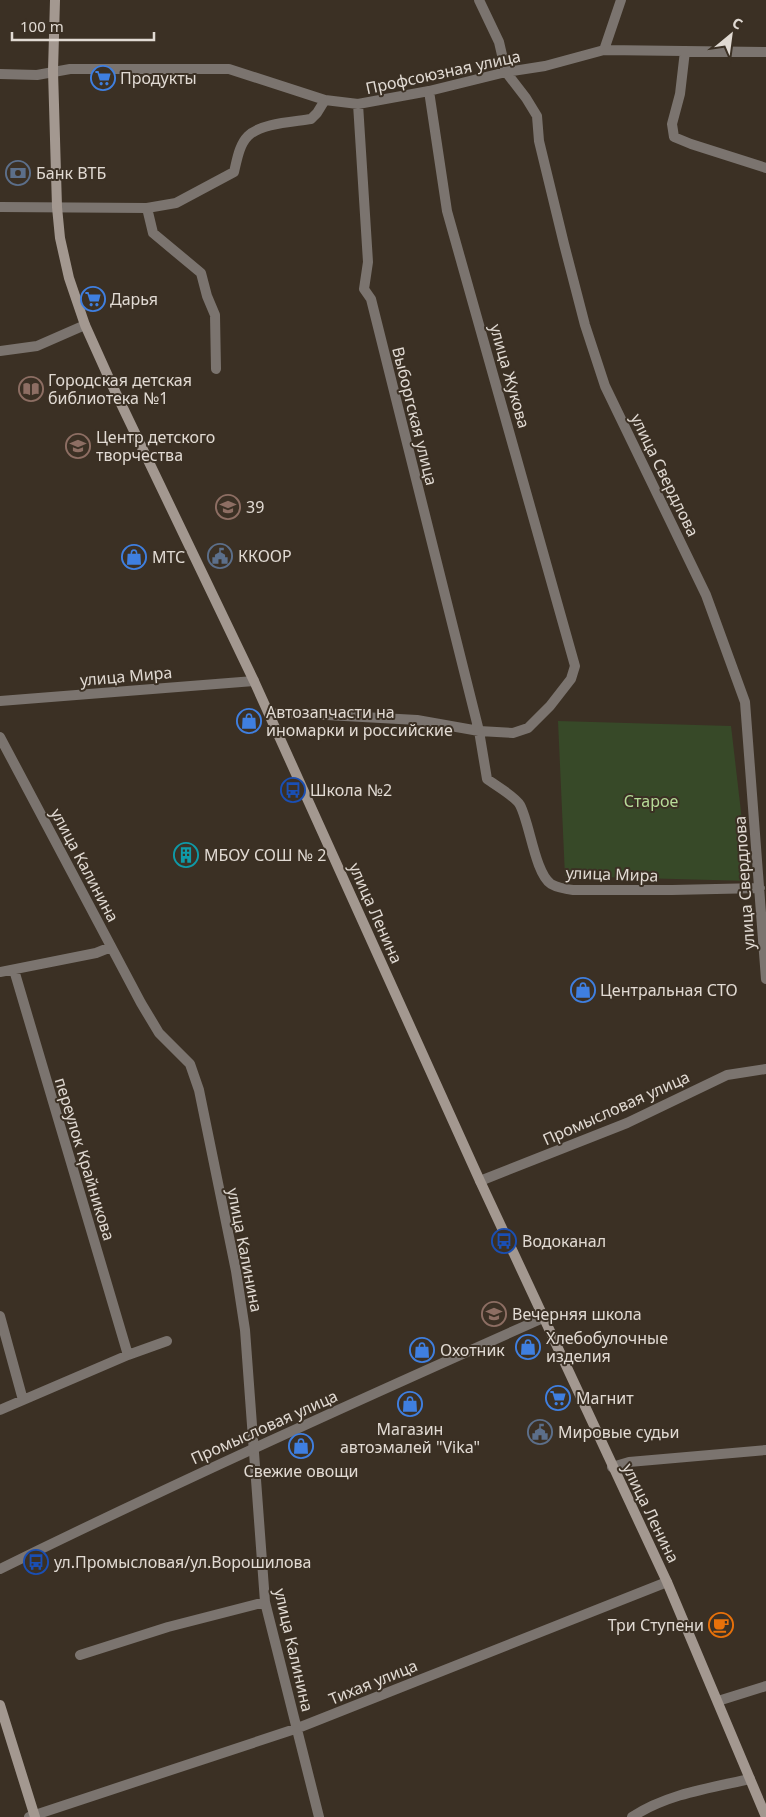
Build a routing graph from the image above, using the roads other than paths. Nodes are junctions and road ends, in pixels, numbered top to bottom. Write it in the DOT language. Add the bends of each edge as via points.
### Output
graph roads {
  1 [pos="55,0"];
  2 [pos="478,0"];
  3 [pos="621,0"];
  4 [pos="604,50"];
  5 [pos="685,51"];
  6 [pos="766,52"];
  7 [pos="53,71"];
  8 [pos="506,72"];
  9 [pos="0,74"];
  10 [pos="429,91"];
  11 [pos="325,100"];
  12 [pos="358,104"];
  13 [pos="766,168"];
  14 [pos="0,207"];
  15 [pos="57,207"];
  16 [pos="147,208"];
  17 [pos="86,325"];
  18 [pos="0,351"];
  19 [pos="216,369"];
  20 [pos="254,680"];
  21 [pos="0,701"];
  22 [pos="269,714"];
  23 [pos="479,731"];
  24 [pos="0,737"];
  25 [pos="760,888"];
  26 [pos="111,947"];
  27 [pos="14,970"];
  28 [pos="0,972"];
  29 [pos="766,979"];
  30 [pos="766,1069"];
  31 [pos="480,1181"];
  32 [pos="0,1316"];
  33 [pos="543,1318"];
  34 [pos="167,1341"];
  35 [pos="128,1356"];
  36 [pos="23,1400"];
  37 [pos="0,1410"];
  38 [pos="255,1447"];
  39 [pos="766,1450"];
  40 [pos="612,1467"];
  41 [pos="0,1569"];
  42 [pos="667,1582"];
  43 [pos="265,1602"];
  44 [pos="80,1655"];
  45 [pos="766,1686"];
  46 [pos="718,1700"];
  47 [pos="0,1705"];
  48 [pos="298,1728"];
  49 [pos="750,1780"];
  50 [pos="33,1816"];
  51 [pos="319,1817"];
  52 [pos="632,1817"];
  53 [pos="766,1817"];
  1 -- 7 [label="main road, улица Ленина"];
  2 -- 8 [label="street, улица Свердлова" via="499,42"];
  3 -- 4 [label="street"];
  4 -- 5 [label="street, Профсоюзная улица"];
  4 -- 8 [label="street, Профсоюзная улица" via="545,66"];
  5 -- 6 [label="street, Профсоюзная улица"];
  5 -- 13 [label="street" via="680,94 672,124 674,137"];
  7 -- 9 [label="street, Профсоюзная улица" via="37,75"];
  7 -- 11 [label="street, Профсоюзная улица" via="229,69"];
  7 -- 15 [label="main road, улица Ленина"];
  8 -- 10 [label="street, Профсоюзная улица"];
  8 -- 25 [label="street, улица Свердлова" via="537,116 538,141 561,235 605,386 706,594 745,702"];
  10 -- 12 [label="street, Профсоюзная улица"];
  10 -- 23 [label="street, улица Жукова" via="447,211 575,666 571,679 528,728 513,733"];
  11 -- 12 [label="street, Профсоюзная улица"];
  11 -- 16 [label="street" via="311,119 263,127 248,136 239,151 234,172 176,203"];
  12 -- 23 [label="street, Выборгская улица" via="368,262 364,288 370,299"];
  14 -- 15 [label="street"];
  15 -- 16 [label="street"];
  15 -- 17 [label="main road, улица Ленина" via="60,238"];
  16 -- 19 [label="street" via="153,232 201,273 206,296 215,315"];
  17 -- 18 [label="street" via="37,346"];
  17 -- 20 [label="main road, улица Ленина"];
  20 -- 21 [label="street, улица Мира"];
  20 -- 22 [label="main road, улица Ленина"];
  22 -- 23 [label="street" via="417,720"];
  22 -- 31 [label="main road, улица Ленина"];
  23 -- 25 [label="street, улица Мира" via="487,779 519,803 536,859 548,882 558,888"];
  24 -- 26 [label="street, улица Калинина"];
  25 -- 29 [label="street, улица Свердлова"];
  26 -- 27 [label="street"];
  26 -- 38 [label="street, улица Калинина" via="159,1033 190,1064 199,1090 242,1310"];
  27 -- 28 [label="street"];
  27 -- 35 [label="street, переулок Крайникова"];
  30 -- 31 [label="street, Промысловая улица" via="727,1075 627,1122"];
  31 -- 33 [label="main road, улица Ленина"];
  32 -- 36 [label="street"];
  33 -- 38 [label="street, Промысловая улица"];
  33 -- 40 [label="main road, улица Ленина"];
  34 -- 35 [label="street"];
  35 -- 36 [label="street"];
  36 -- 37 [label="street"];
  38 -- 41 [label="street, Промысловая улица"];
  38 -- 43 [label="street, улица Калинина"];
  39 -- 40 [label="street" via="629,1462"];
  40 -- 42 [label="main road, улица Ленина"];
  42 -- 46 [label="main road, улица Ленина"];
  42 -- 48 [label="street, Тихая улица"];
  43 -- 44 [label="street" via="168,1627"];
  43 -- 48 [label="street, улица Калинина"];
  45 -- 46 [label="street"];
  46 -- 49 [label="main road, улица Ленина"];
  47 -- 50 [label="main road"];
  48 -- 50 [label="street, Тихая улица"];
  48 -- 51 [label="street, улица Калинина"];
  49 -- 52 [label="street" via="686,1794"];
  49 -- 53 [label="main road, улица Ленина"];
}
